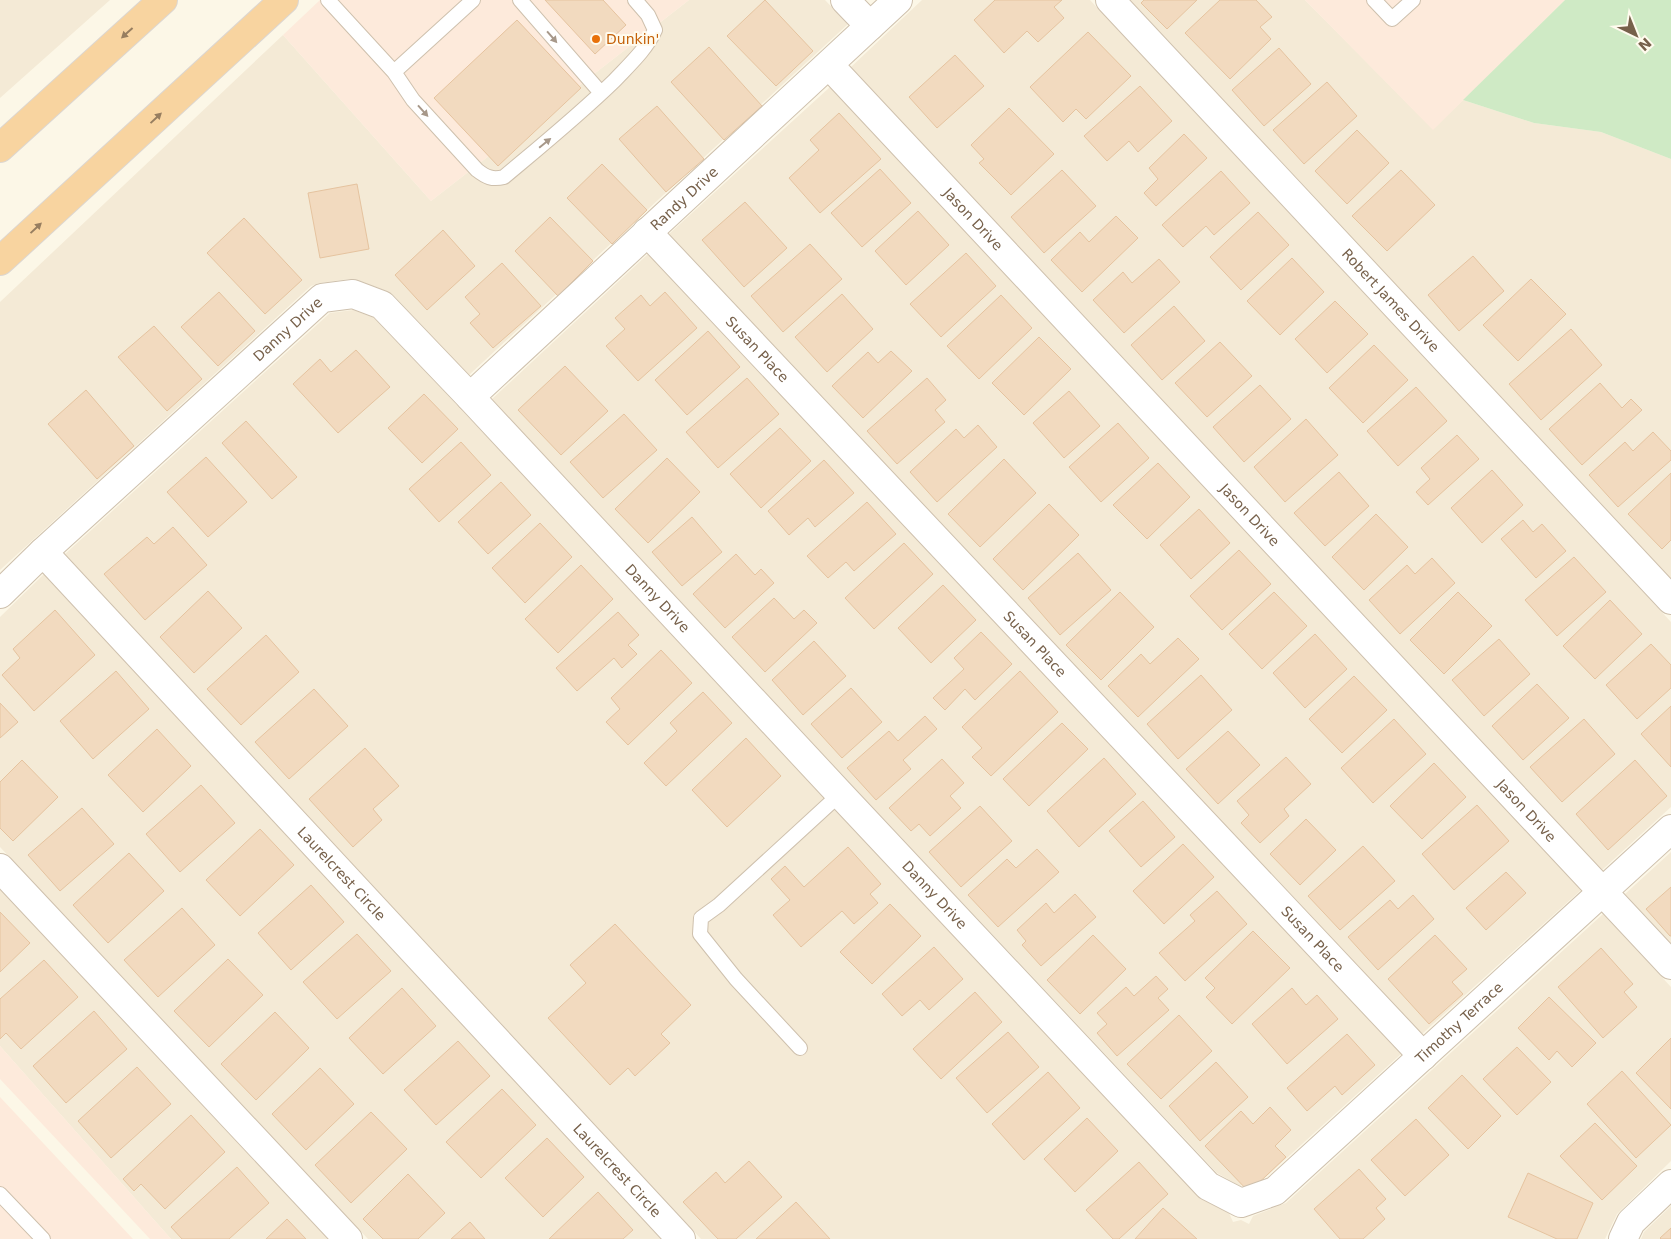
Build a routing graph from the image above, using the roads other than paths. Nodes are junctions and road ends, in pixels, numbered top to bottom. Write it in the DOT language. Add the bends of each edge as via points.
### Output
graph roads {
  1 [pos="163,0"];
  2 [pos="284,0"];
  3 [pos="328,0"];
  4 [pos="473,0"];
  5 [pos="520,0"];
  6 [pos="635,0"];
  7 [pos="845,0"];
  8 [pos="898,0"];
  9 [pos="1110,0"];
  10 [pos="1374,0"];
  11 [pos="1413,0"];
  12 [pos="870,26"];
  13 [pos="829,65"];
  14 [pos="394,72"];
  15 [pos="601,93"];
  16 [pos="2,140"];
  17 [pos="647,232"];
  18 [pos="0,261"];
  19 [pos="470,397"];
  20 [pos="43,552"];
  21 [pos="0,594"];
  22 [pos="1671,600"];
  23 [pos="840,794"];
  24 [pos="1671,830"];
  25 [pos="0,868"];
  26 [pos="1603,892"];
  27 [pos="1671,965"];
  28 [pos="800,1048"];
  29 [pos="1423,1056"];
  30 [pos="1671,1184"];
  31 [pos="0,1194"];
  32 [pos="1241,1202"];
  33 [pos="43,1239"];
  34 [pos="348,1239"];
  35 [pos="681,1239"];
  36 [pos="1623,1239"];
  1 -- 16 [label="highway, one-way"];
  18 -- 2 [label="highway, one-way"];
  3 -- 14 [label="lane"];
  4 -- 14 [label="lane"];
  5 -- 15 [label="lane, one-way"];
  6 -- 15 [label="lane" via="655,30 650,42"];
  7 -- 12 [label="street"];
  8 -- 12 [label="street, Randy Drive"];
  9 -- 22 [label="street, Robert James Drive"];
  10 -- 11 [label="lane" via="1392,19"];
  12 -- 13 [label="street, Randy Drive"];
  13 -- 17 [label="street, Randy Drive"];
  13 -- 26 [label="street, Jason Drive"];
  14 -- 15 [label="lane, one-way" via="413,100 477,170 487,178 496,179 504,177"];
  17 -- 19 [label="street, Randy Drive"];
  17 -- 29 [label="street, Susan Place"];
  19 -- 20 [label="street, Danny Drive" via="382,305 353,294 322,298"];
  19 -- 23 [label="street, Danny Drive"];
  20 -- 21 [label="street"];
  20 -- 35 [label="street, Laurelcrest Circle"];
  23 -- 28 [label="lane" via="701,918 700,934 736,979"];
  23 -- 32 [label="street, Danny Drive" via="1208,1186"];
  24 -- 26 [label="street, Timothy Terrace"];
  25 -- 34 [label="street"];
  26 -- 27 [label="street, Jason Drive"];
  26 -- 29 [label="street, Timothy Terrace"];
  29 -- 32 [label="street, Timothy Terrace" via="1275,1191"];
  30 -- 36 [label="street" via="1631,1222"];
  31 -- 33 [label="lane"];
}
